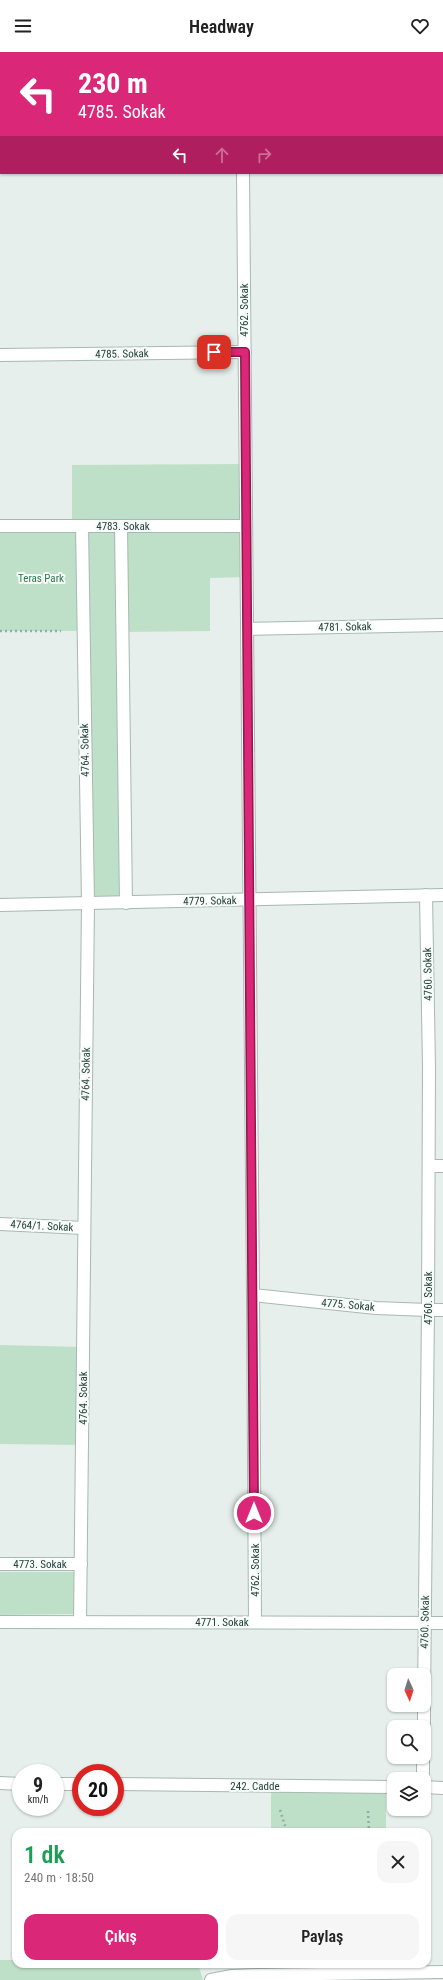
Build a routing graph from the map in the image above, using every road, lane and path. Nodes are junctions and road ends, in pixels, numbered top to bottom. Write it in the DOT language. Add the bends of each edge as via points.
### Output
graph roads {
  1 [pos="243,174"];
  2 [pos="245,352"];
  3 [pos="0,355"];
  4 [pos="0,526"];
  5 [pos="82,526"];
  6 [pos="121,526"];
  7 [pos="246,526"];
  8 [pos="443,625"];
  9 [pos="247,629"];
  10 [pos="0,631"];
  11 [pos="83,631"];
  12 [pos="426,895"];
  13 [pos="443,895"];
  14 [pos="249,900"];
  15 [pos="126,903"];
  16 [pos="0,904"];
  17 [pos="88,904"];
  18 [pos="429,1166"];
  19 [pos="443,1166"];
  20 [pos="0,1224"];
  21 [pos="84,1228"];
  22 [pos="253,1295"];
  23 [pos="428,1310"];
  24 [pos="443,1310"];
  25 [pos="0,1564"];
  26 [pos="81,1564"];
  27 [pos="0,1622"];
  28 [pos="80,1622"];
  29 [pos="255,1622"];
  30 [pos="425,1623"];
  31 [pos="443,1623"];
  32 [pos="424,1668"];
  33 [pos="0,1783"];
  34 [pos="12,1784"];
  35 [pos="124,1784"];
  36 [pos="387,1787"];
  37 [pos="431,1787"];
  38 [pos="443,1788"];
  39 [pos="443,1972"];
  40 [pos="211,1980"];
  1 -- 2 [label="street, 4762. Sokak"];
  2 -- 3 [label="street, 4785. Sokak"];
  2 -- 7 [label="street, 4762. Sokak"];
  4 -- 5 [label="street, 4783. Sokak"];
  5 -- 6 [label="street, 4783. Sokak"];
  5 -- 11 [label="street, 4764. Sokak"];
  6 -- 7 [label="street, 4783. Sokak"];
  6 -- 15 [label="street"];
  7 -- 9 [label="street, 4762. Sokak"];
  8 -- 9 [label="street, 4781. Sokak"];
  9 -- 14 [label="street, 4762. Sokak"];
  10 -- 11 [label="path"];
  11 -- 17 [label="street, 4764. Sokak"];
  12 -- 13 [label="street, 4779. Sokak"];
  12 -- 14 [label="street, 4779. Sokak"];
  12 -- 18 [label="street, 4760. Sokak"];
  14 -- 15 [label="street, 4779. Sokak"];
  14 -- 22 [label="street, 4762. Sokak"];
  15 -- 17 [label="street, 4779. Sokak"];
  16 -- 17 [label="street, 4779. Sokak"];
  17 -- 21 [label="street, 4764. Sokak"];
  18 -- 19 [label="street"];
  18 -- 23 [label="street, 4760. Sokak"];
  20 -- 21 [label="street, 4764/1. Sokak"];
  21 -- 26 [label="street, 4764. Sokak"];
  22 -- 23 [label="street, 4775. Sokak" via="376,1308"];
  22 -- 29 [label="street, 4762. Sokak"];
  23 -- 24 [label="street, 4775. Sokak"];
  23 -- 30 [label="street, 4760. Sokak"];
  25 -- 26 [label="street, 4773. Sokak"];
  26 -- 28 [label="street, 4764. Sokak"];
  27 -- 28 [label="street, 4771. Sokak"];
  28 -- 29 [label="street, 4771. Sokak"];
  29 -- 30 [label="street, 4771. Sokak"];
  30 -- 31 [label="street, 4771. Sokak"];
  30 -- 32 [label="street, 4760. Sokak"];
  33 -- 34 [label="street"];
  35 -- 36 [label="street, 242. Cadde"];
  37 -- 38 [label="street"];
  39 -- 40 [label="street" via="232,1976"];
}
